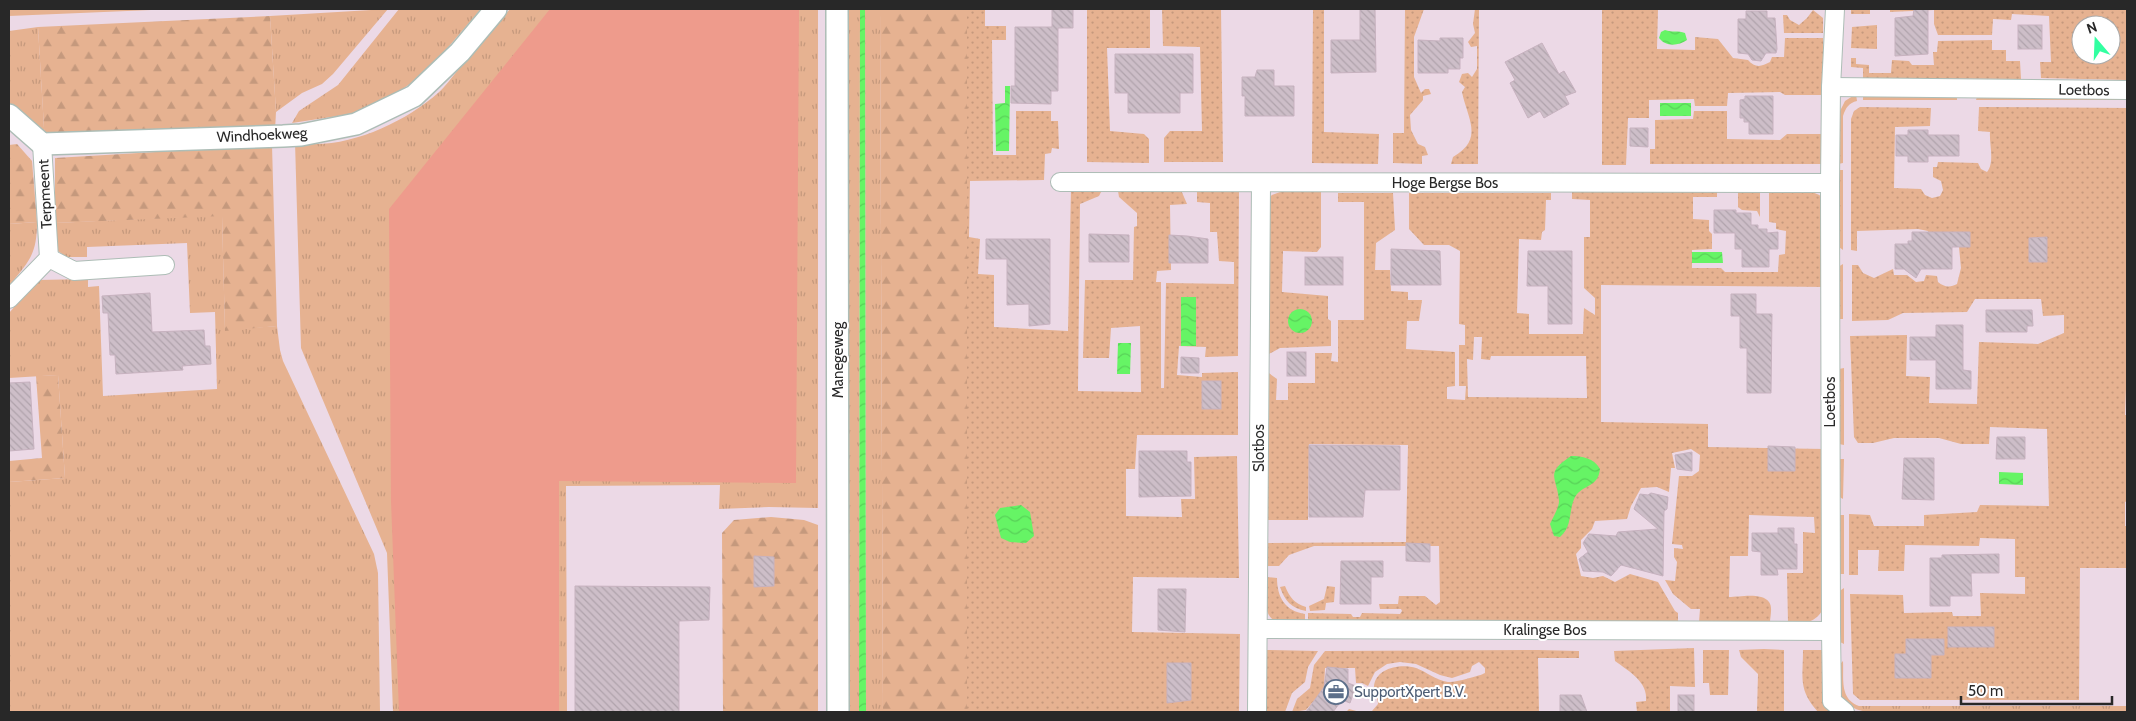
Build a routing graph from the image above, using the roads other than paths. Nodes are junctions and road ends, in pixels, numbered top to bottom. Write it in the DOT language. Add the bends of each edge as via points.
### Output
graph roads {
  1 [pos="496,9"];
  2 [pos="838,9"];
  3 [pos="1835,9"];
  4 [pos="1831,87"];
  5 [pos="2127,90"];
  6 [pos="9,115"];
  7 [pos="42,144"];
  8 [pos="1060,182"];
  9 [pos="1830,183"];
  10 [pos="1261,184"];
  11 [pos="49,258"];
  12 [pos="165,264"];
  13 [pos="9,299"];
  14 [pos="1258,629"];
  15 [pos="1831,631"];
  16 [pos="838,712"];
  17 [pos="1257,712"];
  18 [pos="1845,712"];
  1 -- 7 [label="street, Windhoekweg" via="460,52 414,96 356,124 292,136"];
  2 -- 16 [label="street, Manegeweg"];
  3 -- 4 [label="street, Loetbos"];
  4 -- 5 [label="street, Loetbos"];
  4 -- 9 [label="street, Loetbos"];
  6 -- 7 [label="street, Terpmeent"];
  7 -- 11 [label="street, Terpmeent"];
  8 -- 10 [label="street, Hoge Bergse Bos"];
  9 -- 10 [label="street, Hoge Bergse Bos"];
  9 -- 15 [label="street, Loetbos"];
  10 -- 14 [label="street, Slotbos"];
  11 -- 12 [label="street" via="74,271"];
  11 -- 13 [label="street"];
  14 -- 15 [label="street, Kralingse Bos"];
  14 -- 17 [label="street, Slotbos"];
  15 -- 18 [label="street, Loetbos" via="1832,701"];
}
